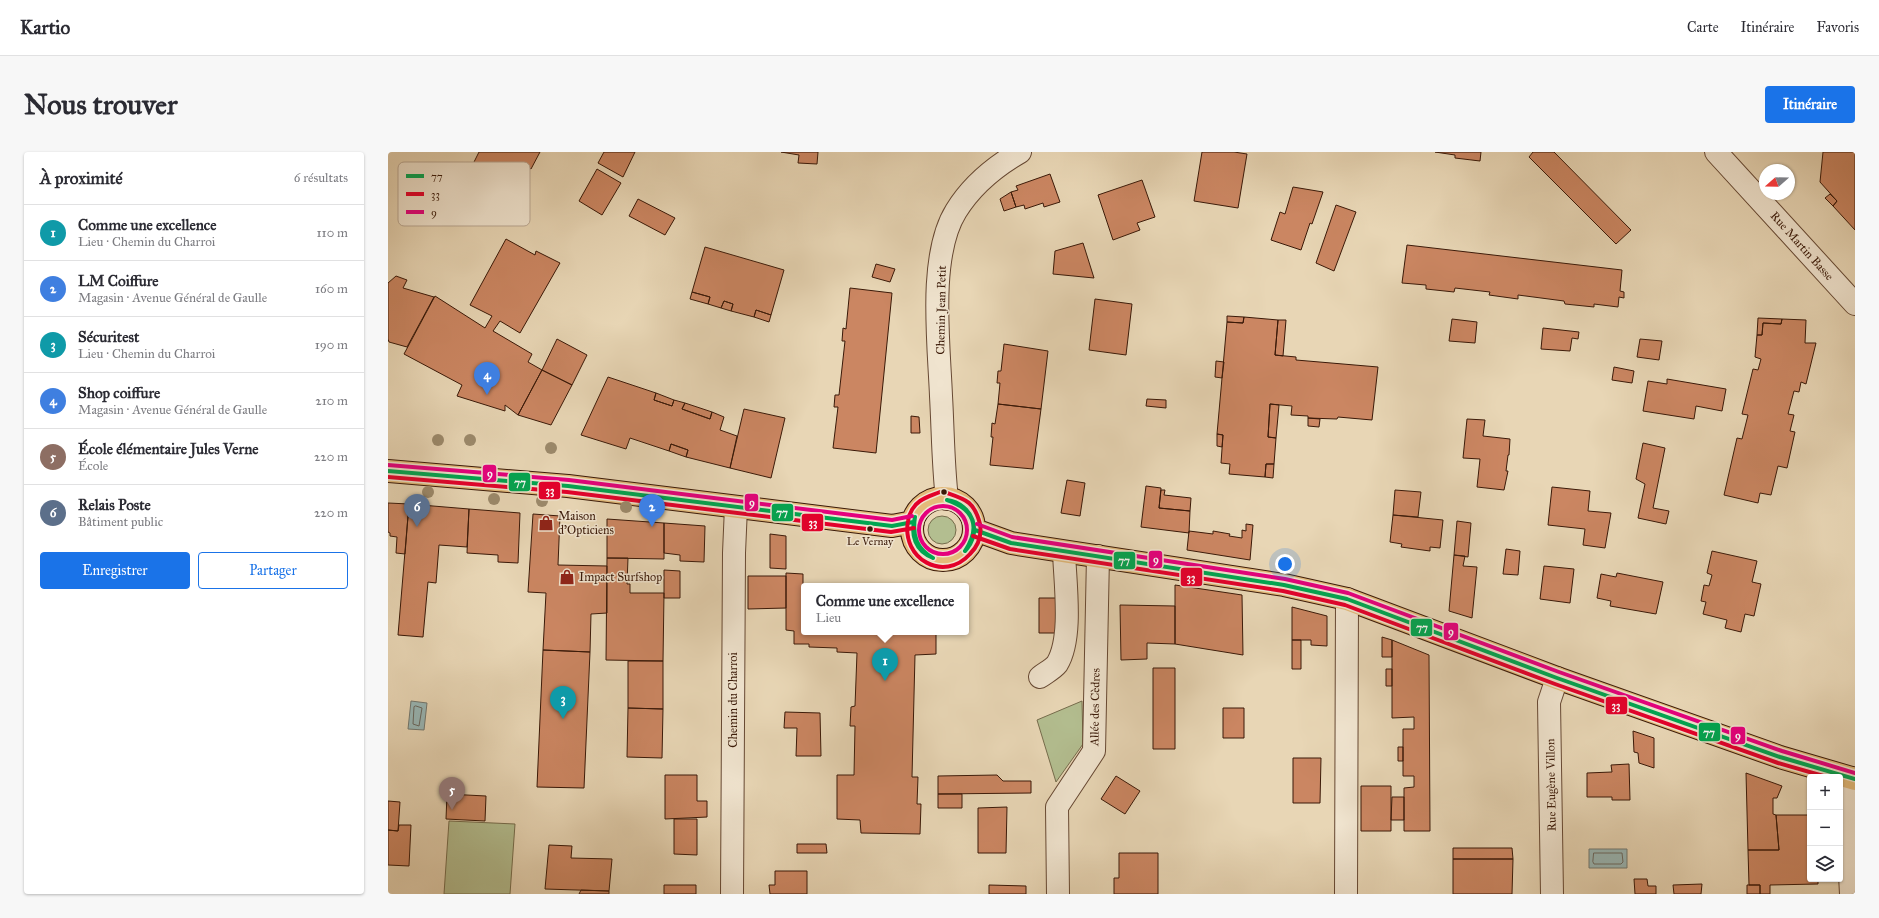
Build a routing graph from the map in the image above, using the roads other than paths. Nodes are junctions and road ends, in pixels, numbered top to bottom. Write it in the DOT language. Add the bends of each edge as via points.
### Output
graph roads {
  1 [pos="1020,152"];
  2 [pos="1716,152"];
  3 [pos="1847,283"];
  4 [pos="1855,304"];
  5 [pos="388,471"];
  6 [pos="947,499"];
  7 [pos="736,507"];
  8 [pos="913,522"];
  9 [pos="975,530"];
  10 [pos="1064,552"];
  11 [pos="1098,556"];
  12 [pos="1347,599"];
  13 [pos="1040,677"];
  14 [pos="1558,678"];
  15 [pos="1853,778"];
  16 [pos="1855,888"];
  17 [pos="732,894"];
  18 [pos="1058,894"];
  19 [pos="1346,894"];
  20 [pos="1552,894"];
  21 [pos="1851,894"];
  1 -- 6 [label="street, Chemin Jean Petit" via="1000,163 978,183 956,212 944,243 939,272 939,327 943,468"];
  2 -- 3 [label="street, Rue Martin Basse"];
  3 -- 4 [label="street, Rue Martin Basse"];
  5 -- 7 [label="main road" via="568,486"];
  6 -- 8 [label="main road" via="932,500 923,505"];
  6 -- 9 [label="main road" via="961,504 969,511"];
  7 -- 8 [label="main road" via="892,526"];
  7 -- 17 [label="street, Chemin du Charroi"];
  8 -- 9 [label="main road" via="912,533 915,543 930,558 939,560 950,560 967,550 973,541"];
  9 -- 10 [label="main road" via="1011,543"];
  10 -- 11 [label="main road"];
  10 -- 13 [label="street" via="1064,651 1056,666"];
  11 -- 12 [label="main road" via="1284,585"];
  11 -- 18 [label="street, Allée des Cèdres" via="1094,751 1057,807"];
  12 -- 14 [label="main road"];
  12 -- 19 [label="street"];
  14 -- 15 [label="main road" via="1780,756"];
  14 -- 20 [label="street, Rue Eugène Villon" via="1550,702"];
  15 -- 21 [label="street" via="1847,817"];
  16 -- 21 [label="street"];
}
